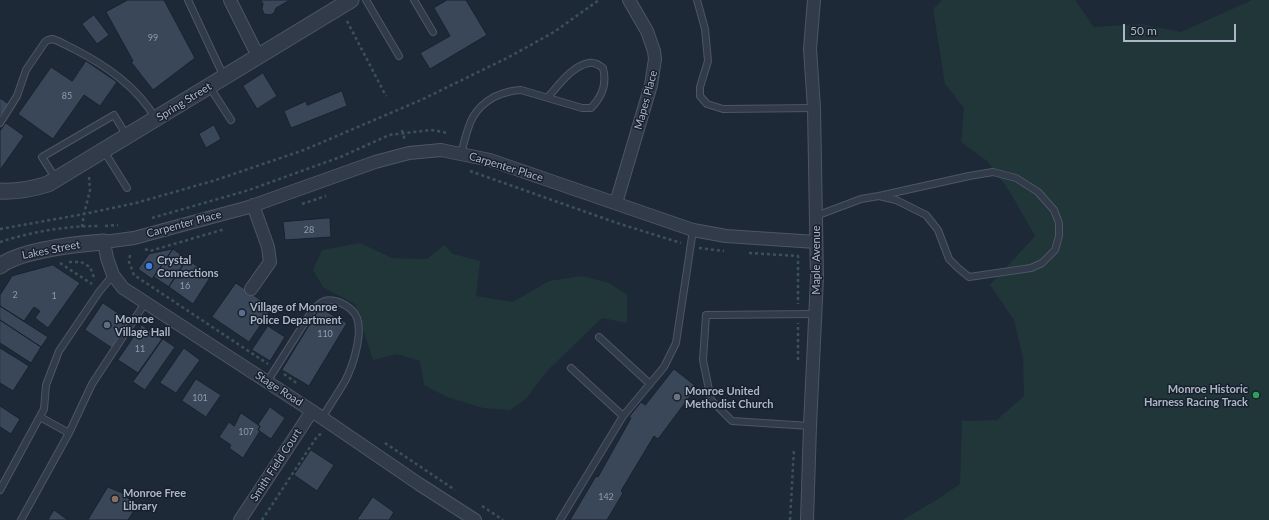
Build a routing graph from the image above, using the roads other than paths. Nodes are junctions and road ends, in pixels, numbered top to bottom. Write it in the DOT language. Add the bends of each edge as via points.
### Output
graph roads {
  1 [pos="188,0"];
  2 [pos="230,0"];
  3 [pos="351,0"];
  4 [pos="366,0"];
  5 [pos="414,0"];
  6 [pos="630,0"];
  7 [pos="697,0"];
  8 [pos="814,0"];
  9 [pos="432,32"];
  10 [pos="258,56"];
  11 [pos="399,56"];
  12 [pos="224,77"];
  13 [pos="209,86"];
  14 [pos="548,97"];
  15 [pos="814,108"];
  16 [pos="156,118"];
  17 [pos="231,120"];
  18 [pos="0,123"];
  19 [pos="127,137"];
  20 [pos="104,151"];
  21 [pos="461,154"];
  22 [pos="56,179"];
  23 [pos="127,188"];
  24 [pos="6,191"];
  25 [pos="879,196"];
  26 [pos="616,204"];
  27 [pos="253,205"];
  28 [pos="816,216"];
  29 [pos="693,230"];
  30 [pos="104,242"];
  31 [pos="816,242"];
  32 [pos="0,266"];
  33 [pos="113,276"];
  34 [pos="251,290"];
  35 [pos="145,303"];
  36 [pos="816,314"];
  37 [pos="599,337"];
  38 [pos="571,368"];
  39 [pos="267,382"];
  40 [pos="650,384"];
  41 [pos="312,411"];
  42 [pos="623,416"];
  43 [pos="40,417"];
  44 [pos="322,418"];
  45 [pos="810,426"];
  46 [pos="69,433"];
  47 [pos="0,490"];
  48 [pos="21,520"];
  49 [pos="240,520"];
  50 [pos="475,520"];
  51 [pos="560,520"];
  52 [pos="807,520"];
  1 -- 12 [label="lane"];
  2 -- 10 [label="street"];
  3 -- 10 [label="street, Spring Street"];
  4 -- 11 [label="lane"];
  5 -- 9 [label="lane"];
  6 -- 26 [label="street, Mapes Place" via="647,31 655,59 651,85"];
  7 -- 15 [label="lane" via="705,29 708,60 700,96 707,104 723,109"];
  8 -- 15 [label="street, Maple Avenue" via="810,49"];
  10 -- 12 [label="street, Spring Street"];
  12 -- 13 [label="street, Spring Street"];
  13 -- 16 [label="street, Spring Street"];
  13 -- 17 [label="lane"];
  14 -- 14 [label="lane" via="582,108 591,108 603,91 606,76 604,68 588,63 577,68"];
  14 -- 21 [label="lane" via="512,90 489,100 473,116"];
  15 -- 28 [label="street, Maple Avenue"];
  16 -- 18 [label="lane" via="145,101 111,70 52,39 45,42 26,70 17,96"];
  16 -- 19 [label="street, Spring Street"];
  19 -- 20 [label="street, Spring Street"];
  19 -- 22 [label="lane" via="114,115 42,157"];
  20 -- 22 [label="street, Spring Street"];
  20 -- 23 [label="lane"];
  21 -- 26 [label="street, Carpenter Place" via="490,160"];
  21 -- 27 [label="street, Carpenter Place" via="441,150 409,153 375,162"];
  22 -- 24 [label="street, Spring Street" via="37,188"];
  25 -- 25 [label="lane" via="896,200 926,216 938,230 949,259 969,277 1031,268 1042,263 1055,250 1060,236 1059,222 1054,210 1038,192 1016,178 993,172"];
  25 -- 28 [label="lane" via="860,199"];
  26 -- 29 [label="street, Carpenter Place"];
  27 -- 30 [label="street, Carpenter Place" via="134,238"];
  27 -- 34 [label="street" via="268,247 270,262"];
  28 -- 31 [label="street, Maple Avenue"];
  29 -- 31 [label="street, Carpenter Place" via="726,236"];
  29 -- 40 [label="lane" via="676,342 664,367"];
  30 -- 32 [label="street, Lakes Street" via="15,257"];
  30 -- 33 [label="street, Stage Road"];
  31 -- 36 [label="street, Maple Avenue"];
  33 -- 35 [label="street, Stage Road" via="124,288"];
  33 -- 43 [label="lane" via="99,292 59,351 46,385 44,409"];
  35 -- 39 [label="street, Stage Road"];
  35 -- 46 [label="lane" via="92,384"];
  36 -- 45 [label="street, Maple Avenue"];
  36 -- 45 [label="lane" via="706,314 703,360 711,400 732,421"];
  37 -- 40 [label="lane"];
  38 -- 42 [label="lane"];
  39 -- 41 [label="street, Stage Road"];
  39 -- 44 [label="lane" via="319,303 327,300 344,304 357,318 359,331 354,358 345,380"];
  40 -- 42 [label="lane"];
  41 -- 44 [label="street, Stage Road"];
  41 -- 49 [label="street, Smith Field Court"];
  42 -- 51 [label="lane"];
  43 -- 46 [label="lane"];
  43 -- 47 [label="lane"];
  44 -- 50 [label="street, Stage Road"];
  45 -- 52 [label="street, Maple Avenue"];
  46 -- 48 [label="lane"];
}
